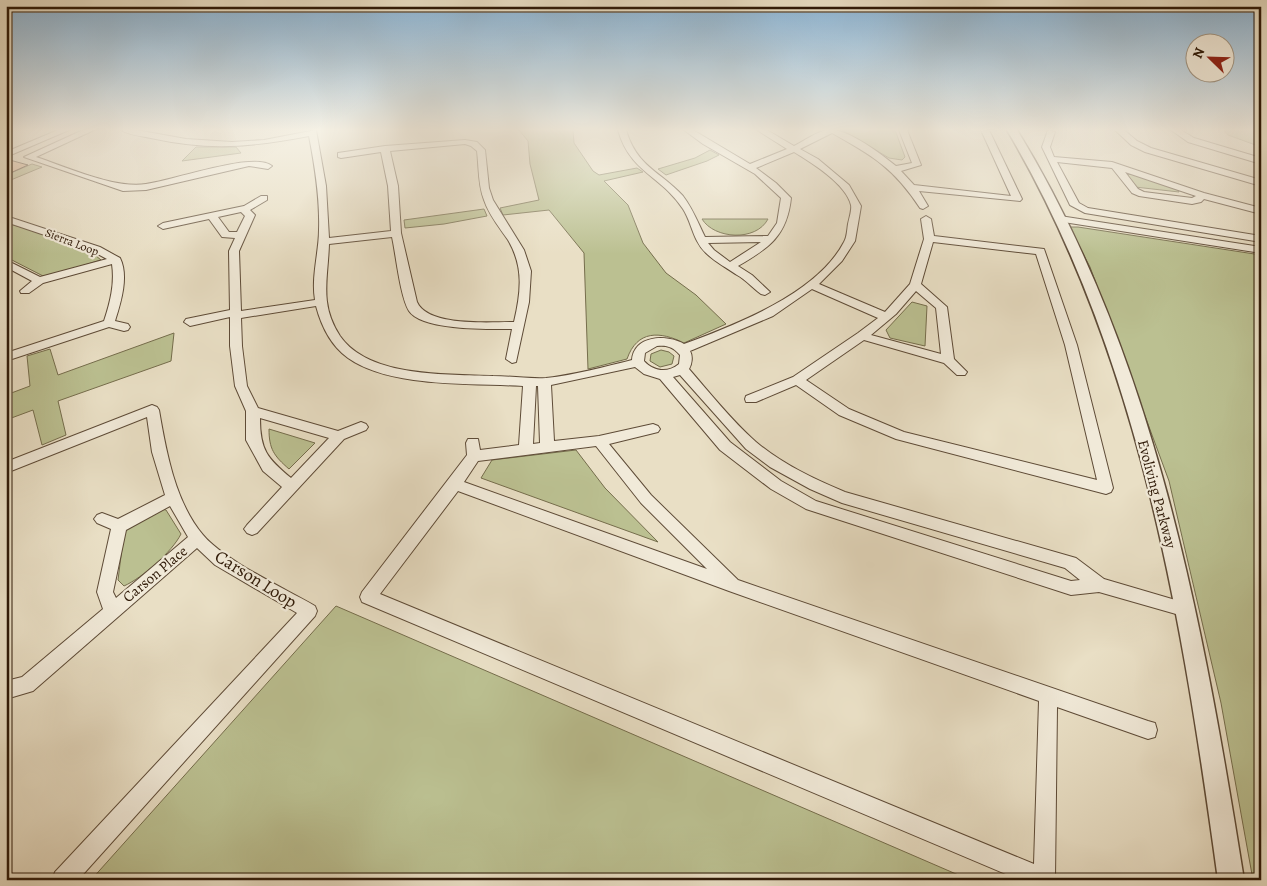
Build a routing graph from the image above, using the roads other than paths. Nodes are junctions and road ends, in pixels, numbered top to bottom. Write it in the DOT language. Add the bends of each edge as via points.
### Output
graph roads {
  1 [pos="72,171"];
  2 [pos="213,171"];
  3 [pos="320,171"];
  4 [pos="390,171"];
  5 [pos="484,171"];
  6 [pos="648,171"];
  7 [pos="756,171"];
  8 [pos="827,171"];
  9 [pos="897,171"];
  10 [pos="1004,171"];
  11 [pos="1037,171"];
  12 [pos="1057,171"];
  13 [pos="1120,171"];
  14 [pos="1131,171"];
  15 [pos="1219,171"];
  16 [pos="1261,184"];
  17 [pos="914,188"];
  18 [pos="1201,196"];
  19 [pos="264,198"];
  20 [pos="923,206"];
  21 [pos="243,209"];
  22 [pos="1261,211"];
  23 [pos="211,215"];
  24 [pos="6,219"];
  25 [pos="926,219"];
  26 [pos="1060,219"];
  27 [pos="163,226"];
  28 [pos="396,229"];
  29 [pos="241,235"];
  30 [pos="324,239"];
  31 [pos="770,239"];
  32 [pos="928,239"];
  33 [pos="1261,239"];
  34 [pos="702,240"];
  35 [pos="1261,250"];
  36 [pos="116,260"];
  37 [pos="6,264"];
  38 [pos="730,266"];
  39 [pos="39,281"];
  40 [pos="814,283"];
  41 [pos="915,285"];
  42 [pos="25,291"];
  43 [pos="765,292"];
  44 [pos="321,298"];
  45 [pos="235,312"];
  46 [pos="889,315"];
  47 [pos="190,322"];
  48 [pos="109,323"];
  49 [pos="519,325"];
  50 [pos="124,327"];
  51 [pos="862,336"];
  52 [pos="683,349"];
  53 [pos="6,357"];
  54 [pos="512,360"];
  55 [pos="948,360"];
  56 [pos="638,362"];
  57 [pos="682,369"];
  58 [pos="961,372"];
  59 [pos="664,375"];
  60 [pos="797,380"];
  61 [pos="537,382"];
  62 [pos="751,399"];
  63 [pos="253,411"];
  64 [pos="362,428"];
  65 [pos="653,429"];
  66 [pos="339,436"];
  67 [pos="599,442"];
  68 [pos="547,448"];
  69 [pos="526,450"];
  70 [pos="6,468"];
  71 [pos="455,484"];
  72 [pos="291,487"];
  73 [pos="173,498"];
  74 [pos="102,519"];
  75 [pos="119,526"];
  76 [pos="252,530"];
  77 [pos="197,538"];
  78 [pos="1099,585"];
  79 [pos="735,586"];
  80 [pos="1183,609"];
  81 [pos="112,610"];
  82 [pos="6,690"];
  83 [pos="1048,694"];
  84 [pos="1148,730"];
  85 [pos="63,880"];
  86 [pos="1231,880"];
  1 -- 2 [label="street" via="122,188 146,187"];
  3 -- 30 [label="street"];
  4 -- 28 [label="street"];
  5 -- 49 [label="street" via="487,197 496,219 513,240 524,264 527,286"];
  6 -- 34 [label="street" via="668,186 687,208"];
  7 -- 31 [label="street" via="772,182 786,198 779,229"];
  8 -- 40 [label="street" via="846,187 856,206 850,240 838,259"];
  9 -- 17 [label="street"];
  10 -- 17 [label="street" via="1017,199"];
  11 -- 26 [label="street, Evoliving Parkway"];
  12 -- 33 [label="street" via="1075,205 1084,210"];
  13 -- 18 [label="street" via="1131,188 1142,194 1192,201"];
  14 -- 18 [label="street"];
  15 -- 16 [label="street"];
  17 -- 20 [label="street"];
  18 -- 22 [label="street"];
  19 -- 21 [label="street"];
  21 -- 23 [label="street"];
  21 -- 29 [label="street" via="250,214"];
  23 -- 27 [label="street"];
  23 -- 29 [label="street" via="226,235"];
  24 -- 36 [label="street, Sierra Loop" via="96,249"];
  25 -- 32 [label="street"];
  26 -- 35 [label="street"];
  26 -- 80 [label="street, Evoliving Parkway" via="1090,283 1136,415 1173,555"];
  28 -- 30 [label="street"];
  28 -- 49 [label="street" via="415,311 428,319 472,326"];
  29 -- 45 [label="street" via="234,251"];
  30 -- 44 [label="street"];
  31 -- 34 [label="street"];
  31 -- 38 [label="street"];
  32 -- 41 [label="street"];
  32 -- 60 [label="street" via="1040,251 1071,345 1106,488 901,436 844,412"];
  34 -- 38 [label="street" via="708,250"];
  36 -- 39 [label="street"];
  36 -- 48 [label="street, Sierra Loop" via="119,274"];
  37 -- 39 [label="street"];
  38 -- 43 [label="street"];
  39 -- 42 [label="street"];
  40 -- 46 [label="street"];
  40 -- 52 [label="street" via="770,314"];
  41 -- 46 [label="street"];
  41 -- 55 [label="street" via="941,306"];
  44 -- 45 [label="street"];
  44 -- 61 [label="street" via="337,342 352,356 381,368 433,378"];
  45 -- 47 [label="street"];
  45 -- 63 [label="street" via="241,386"];
  46 -- 51 [label="street"];
  48 -- 50 [label="street"];
  48 -- 53 [label="street"];
  49 -- 54 [label="street"];
  51 -- 55 [label="street"];
  51 -- 60 [label="street"];
  52 -- 56 [label="street" via="670,343 655,342 638,352"];
  52 -- 57 [label="street" via="688,360"];
  55 -- 58 [label="street"];
  56 -- 59 [label="street" via="648,372"];
  56 -- 61 [label="street" via="588,375"];
  57 -- 59 [label="street"];
  57 -- 78 [label="street" via="741,436 785,470 817,487 1070,563"];
  59 -- 78 [label="street" via="725,446 776,485 811,505 1071,588"];
  60 -- 62 [label="street"];
  61 -- 68 [label="street"];
  61 -- 69 [label="street"];
  63 -- 66 [label="street"];
  63 -- 72 [label="street" via="253,440 268,467"];
  64 -- 66 [label="street"];
  65 -- 67 [label="street"];
  66 -- 72 [label="street"];
  67 -- 68 [label="street"];
  67 -- 79 [label="street" via="646,500"];
  68 -- 69 [label="street"];
  69 -- 71 [label="street" via="474,449"];
  70 -- 73 [label="street, Carson Loop" via="152,410 159,452"];
  71 -- 79 [label="street"];
  71 -- 83 [label="street" via="368,597 1044,879"];
  72 -- 76 [label="street"];
  73 -- 75 [label="street"];
  73 -- 77 [label="street, Carson Loop"];
  74 -- 75 [label="street"];
  75 -- 81 [label="street, Carson Place" via="105,592"];
  77 -- 81 [label="street, Carson Place"];
  77 -- 85 [label="street, Carson Loop" via="221,560 309,611"];
  78 -- 80 [label="street"];
  79 -- 83 [label="street"];
  80 -- 86 [label="street, Evoliving Parkway" via="1203,702"];
  81 -- 82 [label="street, Carson Place" via="27,685"];
  83 -- 84 [label="street"];
}
